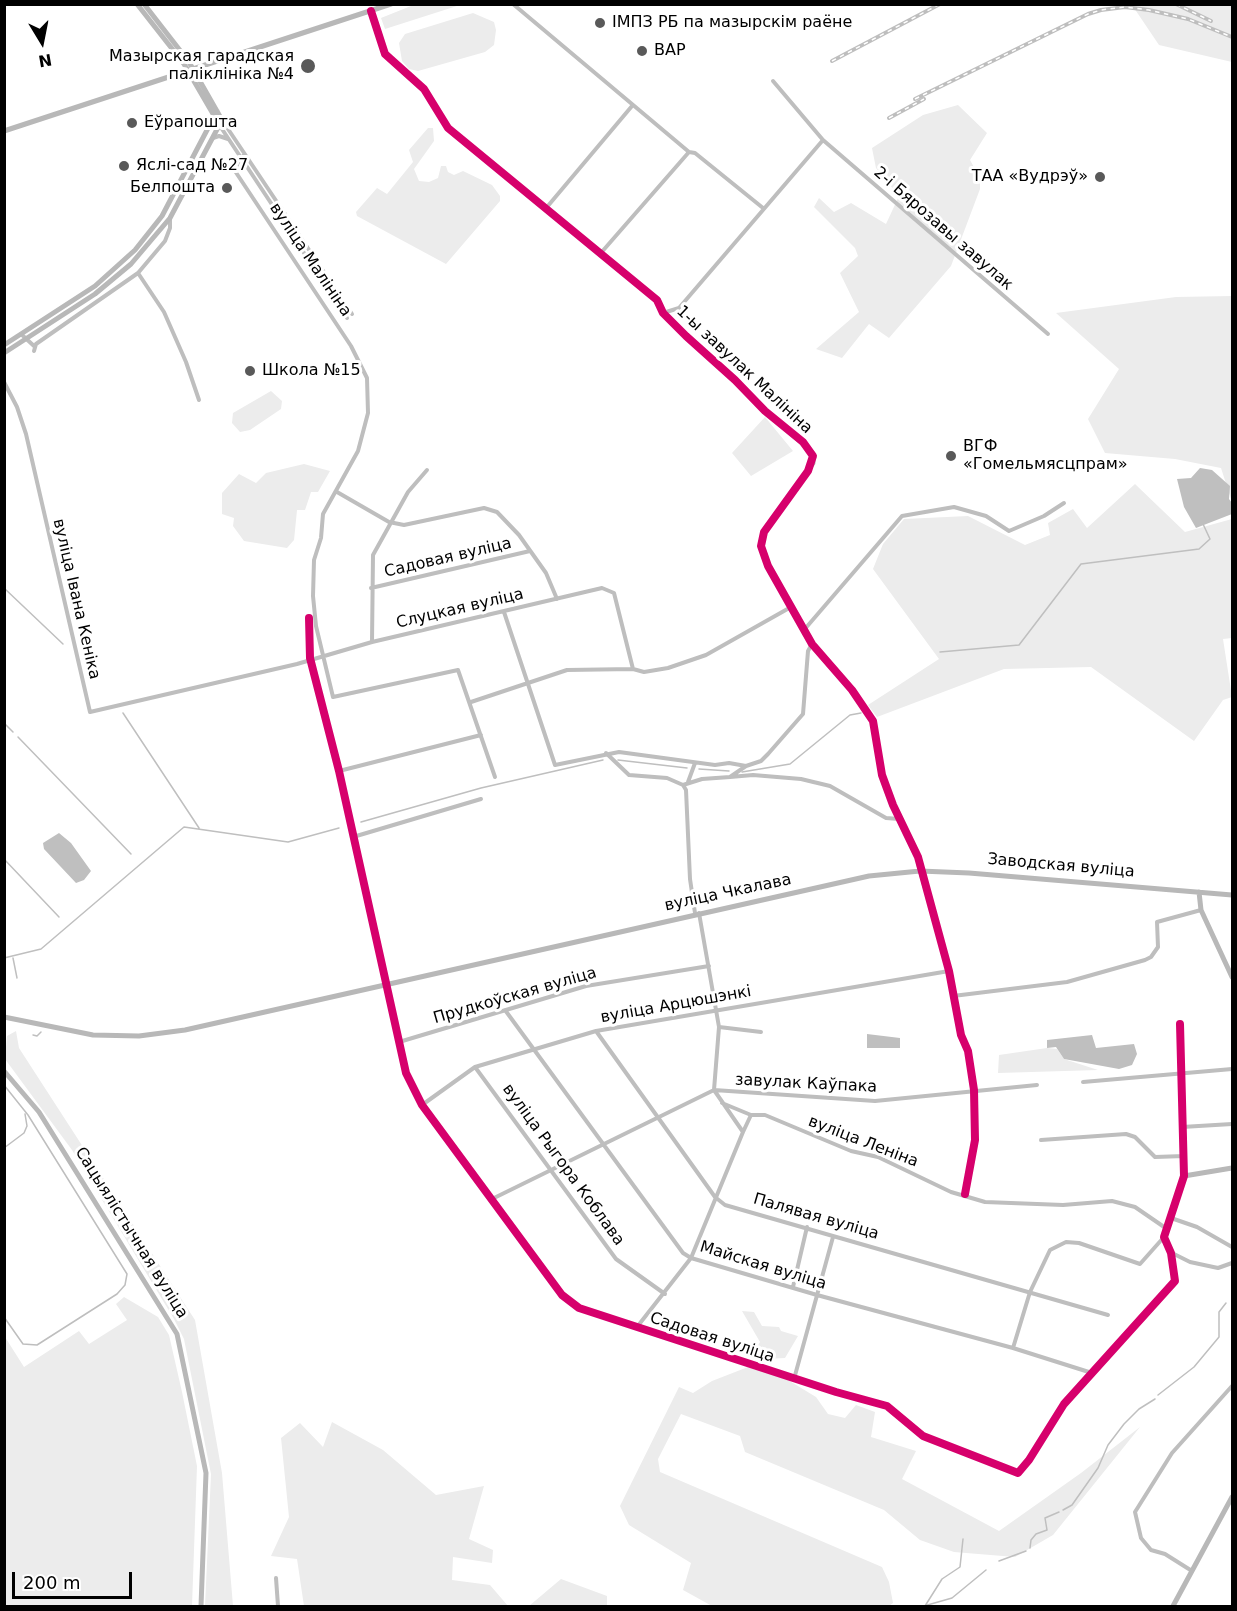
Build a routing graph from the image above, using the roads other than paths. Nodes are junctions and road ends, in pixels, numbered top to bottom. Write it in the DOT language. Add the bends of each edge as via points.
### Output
graph roads {
  1 [pos="137,4"];
  2 [pos="144,4"];
  3 [pos="392,4"];
  4 [pos="513,4"];
  5 [pos="371,11"];
  6 [pos="191,70"];
  7 [pos="773,81"];
  8 [pos="632,106"];
  9 [pos="216,114"];
  10 [pos="221,123"];
  11 [pos="4,131"];
  12 [pos="212,139"];
  13 [pos="228,139"];
  14 [pos="823,140"];
  15 [pos="688,152"];
  16 [pos="242,157"];
  17 [pos="547,207"];
  18 [pos="763,208"];
  19 [pos="170,218"];
  20 [pos="296,237"];
  21 [pos="285,244"];
  22 [pos="600,254"];
  23 [pos="138,273"];
  24 [pos="663,313"];
  25 [pos="352,314"];
  26 [pos="347,318"];
  27 [pos="21,334"];
  28 [pos="1048,334"];
  29 [pos="25,340"];
  30 [pos="4,345"];
  31 [pos="4,353"];
  32 [pos="4,382"];
  33 [pos="199,399"];
  34 [pos="426,470"];
  35 [pos="337,492"];
  36 [pos="1064,503"];
  37 [pos="389,522"];
  38 [pos="530,551"];
  39 [pos="371,588"];
  40 [pos="558,599"];
  41 [pos="791,607"];
  42 [pos="504,614"];
  43 [pos="309,618"];
  44 [pos="804,630"];
  45 [pos="372,642"];
  46 [pos="812,644"];
  47 [pos="323,654"];
  48 [pos="310,658"];
  49 [pos="633,669"];
  50 [pos="526,683"];
  51 [pos="202,686"];
  52 [pos="471,702"];
  53 [pos="481,735"];
  54 [pos="606,753"];
  55 [pos="695,763"];
  56 [pos="746,766"];
  57 [pos="339,771"];
  58 [pos="495,777"];
  59 [pos="730,777"];
  60 [pos="685,784"];
  61 [pos="481,799"];
  62 [pos="900,819"];
  63 [pos="353,837"];
  64 [pos="920,871"];
  65 [pos="1199,892"];
  66 [pos="1233,895"];
  67 [pos="1201,910"];
  68 [pos="697,913"];
  69 [pos="709,966"];
  70 [pos="949,971"];
  71 [pos="1233,977"];
  72 [pos="386,983"];
  73 [pos="953,996"];
  74 [pos="505,1010"];
  75 [pos="715,1011"];
  76 [pos="4,1017"];
  77 [pos="1180,1024"];
  78 [pos="719,1027"];
  79 [pos="596,1031"];
  80 [pos="761,1032"];
  81 [pos="399,1042"];
  82 [pos="534,1048"];
  83 [pos="475,1067"];
  84 [pos="1233,1068"];
  85 [pos="4,1071"];
  86 [pos="1180,1074"];
  87 [pos="1083,1082"];
  88 [pos="1037,1085"];
  89 [pos="714,1090"];
  90 [pos="974,1090"];
  91 [pos="422,1104"];
  92 [pos="722,1104"];
  93 [pos="752,1115"];
  94 [pos="658,1118"];
  95 [pos="1233,1124"];
  96 [pos="1182,1127"];
  97 [pos="743,1132"];
  98 [pos="1041,1140"];
  99 [pos="606,1145"];
  100 [pos="1184,1156"];
  101 [pos="1233,1168"];
  102 [pos="552,1171"];
  103 [pos="1184,1176"];
  104 [pos="965,1194"];
  105 [pos="715,1197"];
  106 [pos="492,1199"];
  107 [pos="1171,1218"];
  108 [pos="807,1227"];
  109 [pos="1167,1229"];
  110 [pos="833,1237"];
  111 [pos="1164,1237"];
  112 [pos="1233,1247"];
  113 [pos="1171,1253"];
  114 [pos="691,1258"];
  115 [pos="1233,1263"];
  116 [pos="794,1287"];
  117 [pos="1030,1292"];
  118 [pos="664,1294"];
  119 [pos="817,1295"];
  120 [pos="1108,1315"];
  121 [pos="636,1327"];
  122 [pos="1013,1348"];
  123 [pos="1092,1373"];
  124 [pos="795,1379"];
  125 [pos="1233,1386"];
  126 [pos="1233,1497"];
  127 [pos="1192,1571"];
  128 [pos="276,1578"];
  129 [pos="201,1606"];
  130 [pos="278,1606"];
  131 [pos="1173,1606"];
  1 -- 6 [label="main road"];
  2 -- 6 [label="main road"];
  3 -- 5 [label="main road"];
  4 -- 8 [label="street"];
  5 -- 6 [label="main road"];
  5 -- 17 [label="main road, 1-ы завулак Малініна" via="385,54 424,89 448,128"];
  6 -- 9 [label="main road"];
  6 -- 11 [label="main road"];
  7 -- 14 [label="street, 2-і Бярозавы завулак"];
  8 -- 15 [label="street"];
  8 -- 17 [label="street"];
  9 -- 10 [label="main road"];
  9 -- 27 [label="main road" via="162,216 146,238 95,285"];
  10 -- 12 [label="main road"];
  10 -- 13 [label="street"];
  10 -- 16 [label="street"];
  12 -- 13 [label="street"];
  12 -- 19 [label="main road"];
  13 -- 16 [label="street"];
  14 -- 18 [label="street"];
  14 -- 28 [label="street, 2-і Бярозавы завулак"];
  15 -- 18 [label="street" via="695,153"];
  15 -- 22 [label="street"];
  16 -- 20 [label="street"];
  16 -- 21 [label="street, вуліца Малініна" via="235,171"];
  17 -- 22 [label="main road, 1-ы завулак Малініна"];
  18 -- 24 [label="street" via="679,308"];
  19 -- 23 [label="street" via="165,241"];
  19 -- 29 [label="main road" via="130,264 95,294"];
  20 -- 21 [label="street"];
  20 -- 25 [label="street"];
  20 -- 26 [label="street"];
  21 -- 35 [label="street, вуліца Малініна" via="351,346 367,378 369,396 363,433"];
  22 -- 24 [label="main road, 1-ы завулак Малініна" via="657,300"];
  23 -- 29 [label="street" via="34,349"];
  23 -- 33 [label="street" via="164,312"];
  24 -- 41 [label="main road, 1-ы завулак Малініна" via="813,456 808,471 764,532 761,546"];
  27 -- 29 [label="street"];
  27 -- 30 [label="main road"];
  29 -- 31 [label="main road"];
  32 -- 51 [label="street, вуліца Івана Кеніка" via="26,434 90,712"];
  34 -- 37 [label="street"];
  35 -- 37 [label="street"];
  35 -- 47 [label="street" via="323,514 313,576 316,626"];
  36 -- 44 [label="street" via="1009,531 986,516 954,507 902,516"];
  37 -- 38 [label="street" via="404,525 484,508 497,512"];
  37 -- 39 [label="street" via="373,555"];
  38 -- 39 [label="street, Садовая вуліца"];
  38 -- 40 [label="street"];
  39 -- 45 [label="street"];
  40 -- 42 [label="street, Слуцкая вуліца"];
  40 -- 49 [label="street, Слуцкая вуліца" via="602,588 614,592"];
  41 -- 44 [label="main road, 1-ы завулак Малініна"];
  41 -- 49 [label="street" via="706,655 644,672"];
  42 -- 45 [label="street, Слуцкая вуліца"];
  42 -- 50 [label="street"];
  43 -- 48 [label="street, Садовая вуліца"];
  44 -- 46 [label="main road, 1-ы завулак Малініна"];
  45 -- 47 [label="street, Слуцкая вуліца"];
  46 -- 56 [label="street" via="808,651 803,714 761,762"];
  46 -- 62 [label="main road, 1-ы завулак Малініна" via="873,721 882,776"];
  47 -- 48 [label="street, Слуцкая вуліца"];
  47 -- 52 [label="street" via="333,697 458,670"];
  48 -- 51 [label="street, Слуцкая вуліца"];
  48 -- 57 [label="street, Садовая вуліца"];
  49 -- 50 [label="street" via="567,670"];
  50 -- 52 [label="street"];
  50 -- 54 [label="street" via="555,765"];
  52 -- 53 [label="street"];
  53 -- 57 [label="street"];
  53 -- 58 [label="street"];
  54 -- 55 [label="street"];
  54 -- 60 [label="street" via="629,776 667,778"];
  55 -- 56 [label="street"];
  55 -- 60 [label="street"];
  56 -- 59 [label="street"];
  57 -- 63 [label="street, Садовая вуліца"];
  59 -- 60 [label="street"];
  59 -- 62 [label="street" via="801,779 830,786 886,818"];
  60 -- 68 [label="street, завулак Каўпака" via="690,879"];
  61 -- 63 [label="street"];
  62 -- 64 [label="main road, 1-ы завулак Малініна" via="918,857"];
  63 -- 72 [label="street, Садовая вуліца"];
  64 -- 65 [label="main road, Заводская вуліца" via="1015,875"];
  64 -- 68 [label="main road, вуліца Чкалава" via="869,876"];
  64 -- 70 [label="street"];
  65 -- 66 [label="main road, Заводская вуліца"];
  65 -- 67 [label="main road"];
  67 -- 71 [label="main road"];
  67 -- 73 [label="street" via="1157,922 1158,947 1144,960 1067,982"];
  68 -- 69 [label="street, завулак Каўпака"];
  68 -- 72 [label="main road, вуліца Чкалава"];
  69 -- 74 [label="street, Прудкоўская вуліца" via="586,986"];
  69 -- 75 [label="street, завулак Каўпака"];
  70 -- 73 [label="street"];
  70 -- 75 [label="street, вуліца Арцюшэнкі"];
  72 -- 76 [label="main road, вуліца Чкалава" via="287,1009 139,1036 93,1035"];
  72 -- 81 [label="street, Садовая вуліца"];
  73 -- 90 [label="street"];
  74 -- 81 [label="street, Прудкоўская вуліца"];
  74 -- 82 [label="street, Майская вуліца"];
  75 -- 78 [label="street, завулак Каўпака"];
  75 -- 79 [label="street, вуліца Арцюшэнкі"];
  77 -- 86 [label="street"];
  78 -- 80 [label="street"];
  78 -- 89 [label="street, завулак Каўпака"];
  79 -- 82 [label="street, вуліца Арцюшэнкі"];
  79 -- 94 [label="street, Палявая вуліца"];
  81 -- 91 [label="street, Садовая вуліца" via="406,1072"];
  82 -- 83 [label="street, вуліца Арцюшэнкі"];
  82 -- 99 [label="street, Майская вуліца"];
  83 -- 91 [label="street, вуліца Арцюшэнкі"];
  83 -- 102 [label="street, вуліца Рыгора Коблава"];
  84 -- 86 [label="street"];
  85 -- 129 [label="main road, Сацыялістычная вуліца" via="39,1112 177,1334 205,1464"];
  86 -- 87 [label="street"];
  86 -- 96 [label="street"];
  88 -- 90 [label="street, завулак Каўпака"];
  89 -- 90 [label="street, завулак Каўпака" via="874,1101"];
  89 -- 92 [label="street"];
  89 -- 94 [label="street"];
  90 -- 104 [label="street" via="975,1140"];
  91 -- 106 [label="street, Садовая вуліца"];
  92 -- 93 [label="street, вуліца Леніна"];
  92 -- 97 [label="street"];
  93 -- 97 [label="street"];
  93 -- 104 [label="street, вуліца Леніна" via="765,1115 850,1151 878,1157 951,1192"];
  94 -- 99 [label="street"];
  94 -- 105 [label="street, Палявая вуліца"];
  95 -- 96 [label="street"];
  96 -- 100 [label="street"];
  97 -- 105 [label="street"];
  98 -- 100 [label="street" via="1126,1134 1136,1137 1155,1158"];
  99 -- 102 [label="street"];
  99 -- 114 [label="street, Майская вуліца" via="683,1253"];
  100 -- 103 [label="street"];
  101 -- 103 [label="main road"];
  102 -- 106 [label="street"];
  102 -- 118 [label="street, вуліца Рыгора Коблава" via="616,1259"];
  103 -- 107 [label="main road"];
  104 -- 109 [label="street, вуліца Леніна" via="985,1202 1112,1202 1135,1207"];
  105 -- 108 [label="street, Палявая вуліца" via="725,1205"];
  105 -- 114 [label="street"];
  106 -- 121 [label="street, Садовая вуліца" via="562,1295 579,1308"];
  107 -- 109 [label="main road"];
  107 -- 112 [label="street"];
  108 -- 110 [label="street, Палявая вуліца"];
  108 -- 116 [label="street"];
  109 -- 111 [label="street"];
  110 -- 117 [label="street, Палявая вуліца"];
  110 -- 119 [label="street"];
  111 -- 113 [label="street"];
  111 -- 117 [label="street" via="1140,1264 1066,1242 1050,1250"];
  113 -- 115 [label="street" via="1218,1268"];
  113 -- 123 [label="street" via="1175,1281"];
  114 -- 116 [label="street, Майская вуліца"];
  114 -- 118 [label="street"];
  116 -- 119 [label="street, Майская вуліца"];
  117 -- 120 [label="street, Палявая вуліца"];
  117 -- 122 [label="street"];
  118 -- 121 [label="street"];
  119 -- 122 [label="street, Майская вуліца"];
  119 -- 124 [label="street"];
  121 -- 124 [label="street, Садовая вуліца"];
  122 -- 123 [label="street, Майская вуліца"];
  123 -- 124 [label="street, Садовая вуліца" via="1064,1404 1018,1473 923,1436 887,1406"];
  125 -- 127 [label="street" via="1172,1453 1135,1512 1141,1538 1151,1550"];
  126 -- 127 [label="main road"];
  127 -- 131 [label="main road"];
  128 -- 130 [label="street"];
}
